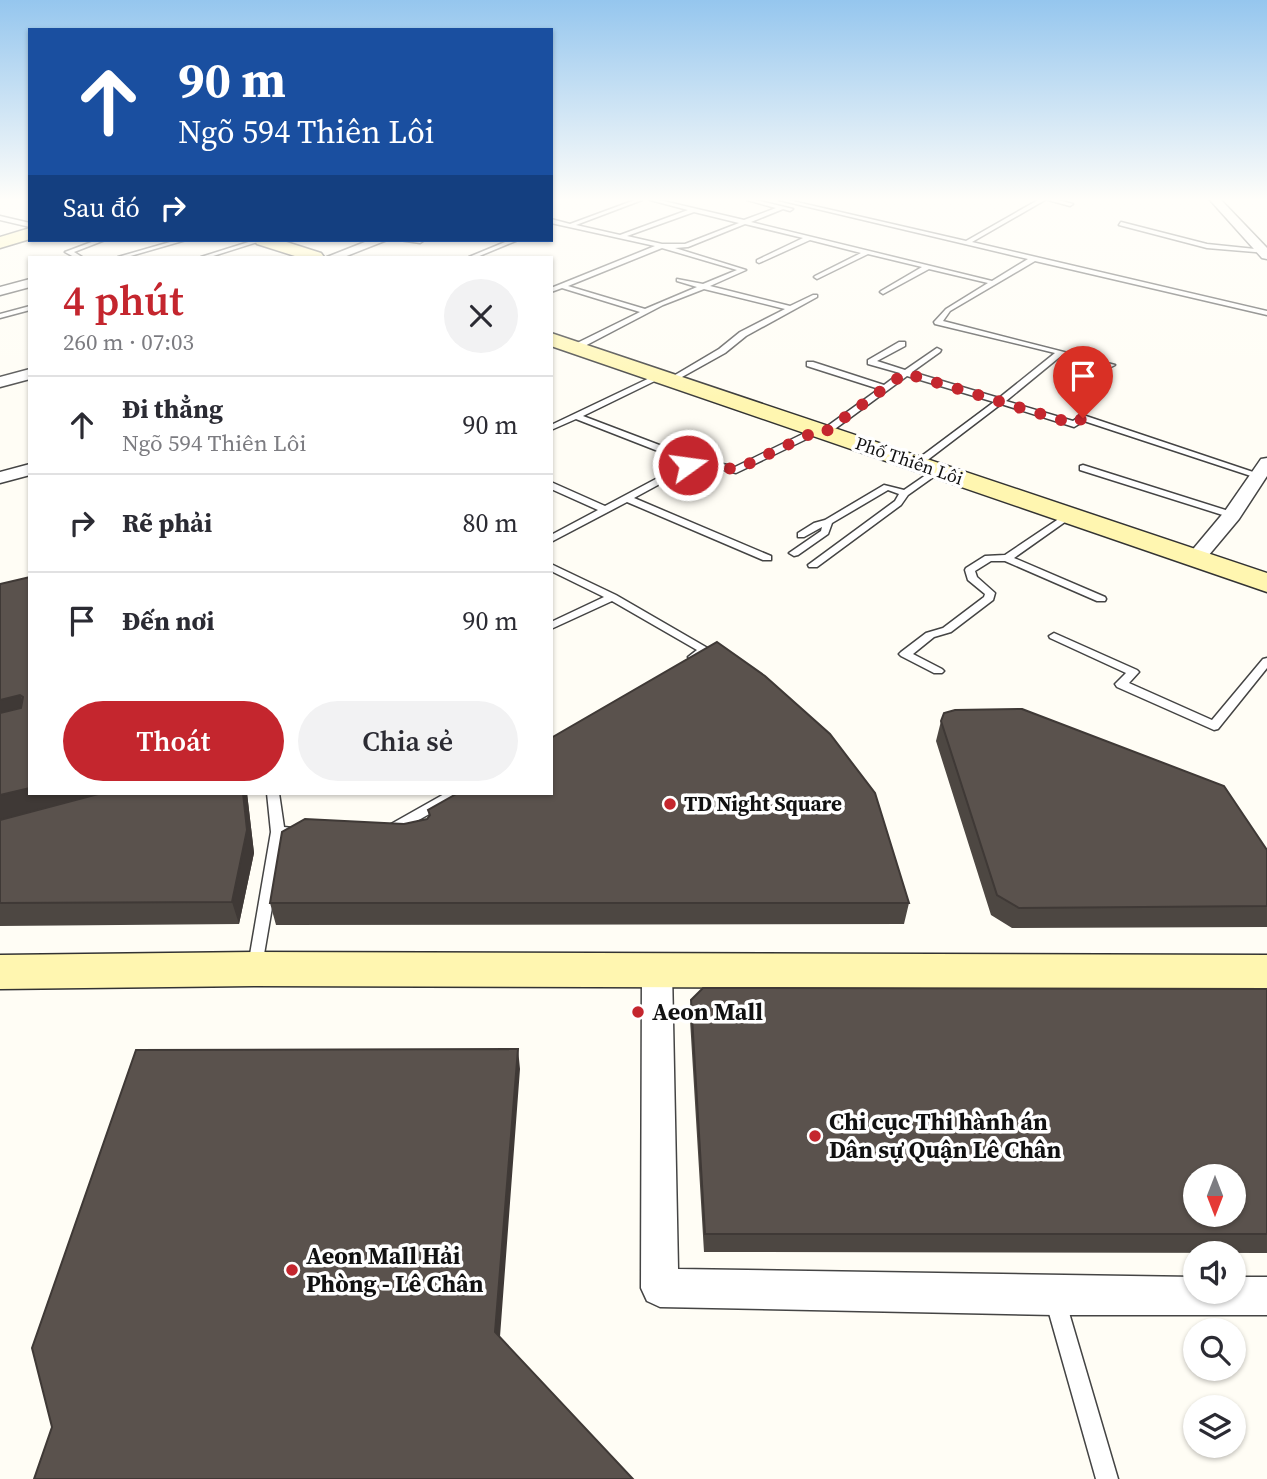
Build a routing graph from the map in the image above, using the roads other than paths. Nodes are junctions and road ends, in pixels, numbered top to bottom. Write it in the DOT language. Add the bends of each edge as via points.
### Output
graph roads {
  1 [pos="604,269"];
  2 [pos="740,269"];
  3 [pos="833,269"];
  4 [pos="924,269"];
  5 [pos="936,269"];
  6 [pos="1018,269"];
  7 [pos="1081,269"];
  8 [pos="817,277"];
  9 [pos="679,280"];
  10 [pos="994,283"];
  11 [pos="28,284"];
  12 [pos="562,286"];
  13 [pos="705,286"];
  14 [pos="553,289"];
  15 [pos="0,291"];
  16 [pos="883,292"];
  17 [pos="815,296"];
  18 [pos="28,309"];
  19 [pos="792,309"];
  20 [pos="647,312"];
  21 [pos="1267,313"];
  22 [pos="0,316"];
  23 [pos="553,340"];
  24 [pos="902,344"];
  25 [pos="576,347"];
  26 [pos="937,350"];
  27 [pos="1060,354"];
  28 [pos="810,365"];
  29 [pos="1111,365"];
  30 [pos="905,373"];
  31 [pos="28,375"];
  32 [pos="667,378"];
  33 [pos="0,382"];
  34 [pos="884,388"];
  35 [pos="1001,401"];
  36 [pos="576,416"];
  37 [pos="553,427"];
  38 [pos="822,431"];
  39 [pos="680,456"];
  40 [pos="1264,466"];
  41 [pos="927,467"];
  42 [pos="1083,468"];
  43 [pos="28,470"];
  44 [pos="0,478"];
  45 [pos="553,486"];
  46 [pos="905,494"];
  47 [pos="626,498"];
  48 [pos="607,510"];
  49 [pos="1069,515"];
  50 [pos="1232,515"];
  51 [pos="828,522"];
  52 [pos="801,535"];
  53 [pos="553,537"];
  54 [pos="794,552"];
  55 [pos="767,558"];
  56 [pos="1007,558"];
  57 [pos="1196,558"];
  58 [pos="813,565"];
  59 [pos="553,568"];
  60 [pos="1267,583"];
  61 [pos="612,597"];
  62 [pos="1101,599"];
  63 [pos="553,625"];
  64 [pos="1054,636"];
  65 [pos="688,661"];
  66 [pos="1267,662"];
  67 [pos="938,671"];
  68 [pos="273,795"];
  69 [pos="452,795"];
  70 [pos="278,832"];
  71 [pos="317,832"];
  72 [pos="410,835"];
  73 [pos="254,969"];
  74 [pos="657,970"];
  75 [pos="0,972"];
  76 [pos="1267,972"];
  77 [pos="1054,1296"];
  78 [pos="1267,1296"];
  79 [pos="1107,1479"];
  1 -- 12 [label="lane"];
  2 -- 13 [label="lane"];
  3 -- 8 [label="lane"];
  4 -- 16 [label="lane"];
  5 -- 10 [label="lane"];
  6 -- 10 [label="lane"];
  7 -- 21 [label="lane"];
  9 -- 13 [label="lane"];
  10 -- 27 [label="lane" via="948,310 938,322"];
  11 -- 15 [label="street"];
  12 -- 14 [label="lane"];
  12 -- 20 [label="lane"];
  13 -- 19 [label="lane"];
  13 -- 20 [label="lane"];
  17 -- 19 [label="lane"];
  18 -- 22 [label="lane"];
  19 -- 32 [label="lane"];
  20 -- 25 [label="lane"];
  23 -- 25 [label="main road, Phố Thiên Lôi"];
  24 -- 30 [label="lane" via="871,362"];
  25 -- 32 [label="main road, Phố Thiên Lôi"];
  26 -- 30 [label="lane"];
  27 -- 29 [label="lane"];
  27 -- 35 [label="lane"];
  28 -- 34 [label="lane"];
  30 -- 34 [label="lane"];
  30 -- 35 [label="lane"];
  31 -- 33 [label="street"];
  32 -- 36 [label="lane"];
  32 -- 38 [label="main road, Phố Thiên Lôi"];
  34 -- 38 [label="lane"];
  35 -- 40 [label="lane" via="1074,424 1083,418"];
  35 -- 41 [label="lane"];
  36 -- 37 [label="lane"];
  36 -- 39 [label="lane"];
  38 -- 39 [label="lane" via="736,470"];
  38 -- 41 [label="main road, Phố Thiên Lôi"];
  39 -- 47 [label="lane" via="688,465"];
  40 -- 50 [label="street"];
  41 -- 46 [label="lane"];
  41 -- 49 [label="main road, Phố Thiên Lôi"];
  42 -- 50 [label="lane"];
  43 -- 44 [label="street"];
  45 -- 48 [label="lane"];
  46 -- 51 [label="lane" via="887,487"];
  46 -- 58 [label="lane"];
  47 -- 48 [label="lane"];
  47 -- 55 [label="lane"];
  48 -- 53 [label="lane"];
  49 -- 56 [label="lane"];
  49 -- 57 [label="main road, Phố Thiên Lôi"];
  50 -- 57 [label="street"];
  51 -- 52 [label="lane"];
  51 -- 54 [label="lane" via="825,532"];
  56 -- 62 [label="lane"];
  56 -- 67 [label="lane" via="989,558 970,570 972,578 990,593 989,598 905,654"];
  57 -- 60 [label="main road, Phố Thiên Lôi"];
  59 -- 61 [label="lane"];
  61 -- 63 [label="lane"];
  61 -- 65 [label="lane" via="705,650"];
  64 -- 66 [label="lane" via="1133,672 1121,684 1214,726"];
  68 -- 70 [label="lane"];
  69 -- 72 [label="lane" via="376,834"];
  70 -- 71 [label="lane"];
  70 -- 73 [label="lane"];
  73 -- 74 [label="main road"];
  73 -- 75 [label="main road"];
  74 -- 76 [label="main road"];
  74 -- 77 [label="street" via="660,1288"];
  77 -- 78 [label="street"];
  77 -- 79 [label="lane"];
}
